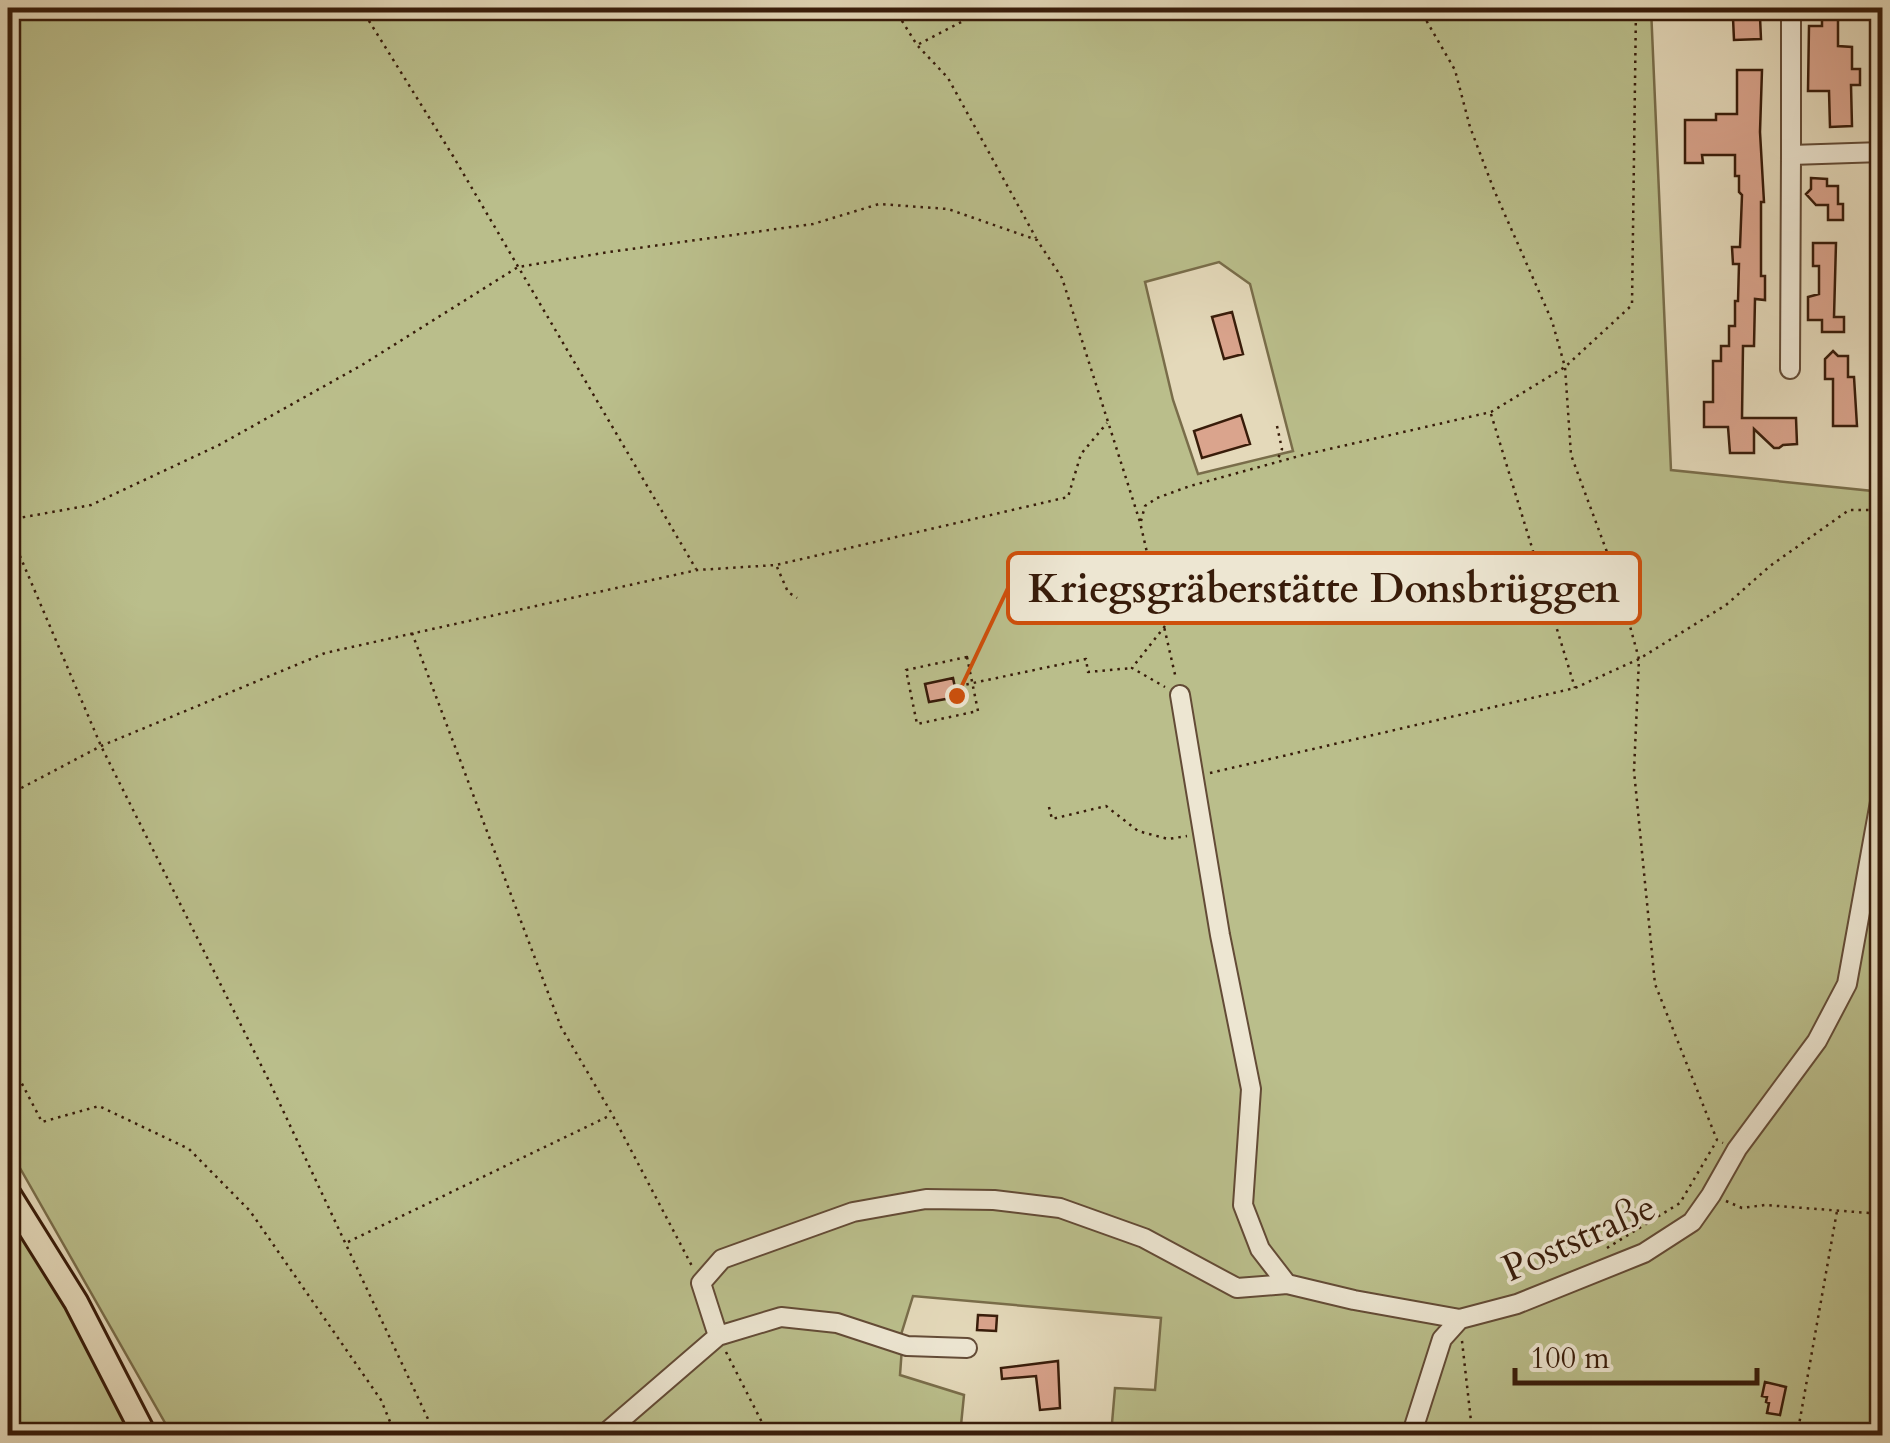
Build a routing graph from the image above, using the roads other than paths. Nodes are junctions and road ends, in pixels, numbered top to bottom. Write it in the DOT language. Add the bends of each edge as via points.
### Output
graph roads {
  1 [pos="1790,8"];
  2 [pos="1882,152"];
  3 [pos="1792,156"];
  4 [pos="1790,369"];
  5 [pos="1180,695"];
  6 [pos="1882,791"];
  7 [pos="8,1193"];
  8 [pos="1287,1284"];
  9 [pos="1460,1320"];
  10 [pos="718,1336"];
  11 [pos="967,1348"];
  12 [pos="145,1436"];
  13 [pos="602,1436"];
  14 [pos="1410,1436"];
  1 -- 3 [label="street"];
  2 -- 3 [label="street"];
  3 -- 4 [label="street"];
  5 -- 8 [label="street" via="1251,1089 1243,1206 1260,1249"];
  6 -- 9 [label="street, Poststraße" via="1847,984 1817,1041 1736,1149 1692,1222 1644,1254"];
  7 -- 12 [label="main road" via="76,1302"];
  8 -- 9 [label="street"];
  8 -- 10 [label="street" via="1236,1288 1144,1238 1060,1208 926,1199 853,1212 722,1259 701,1283"];
  9 -- 14 [label="street" via="1442,1338"];
  10 -- 11 [label="street" via="781,1317 837,1323 907,1346"];
  10 -- 13 [label="street"];
}
